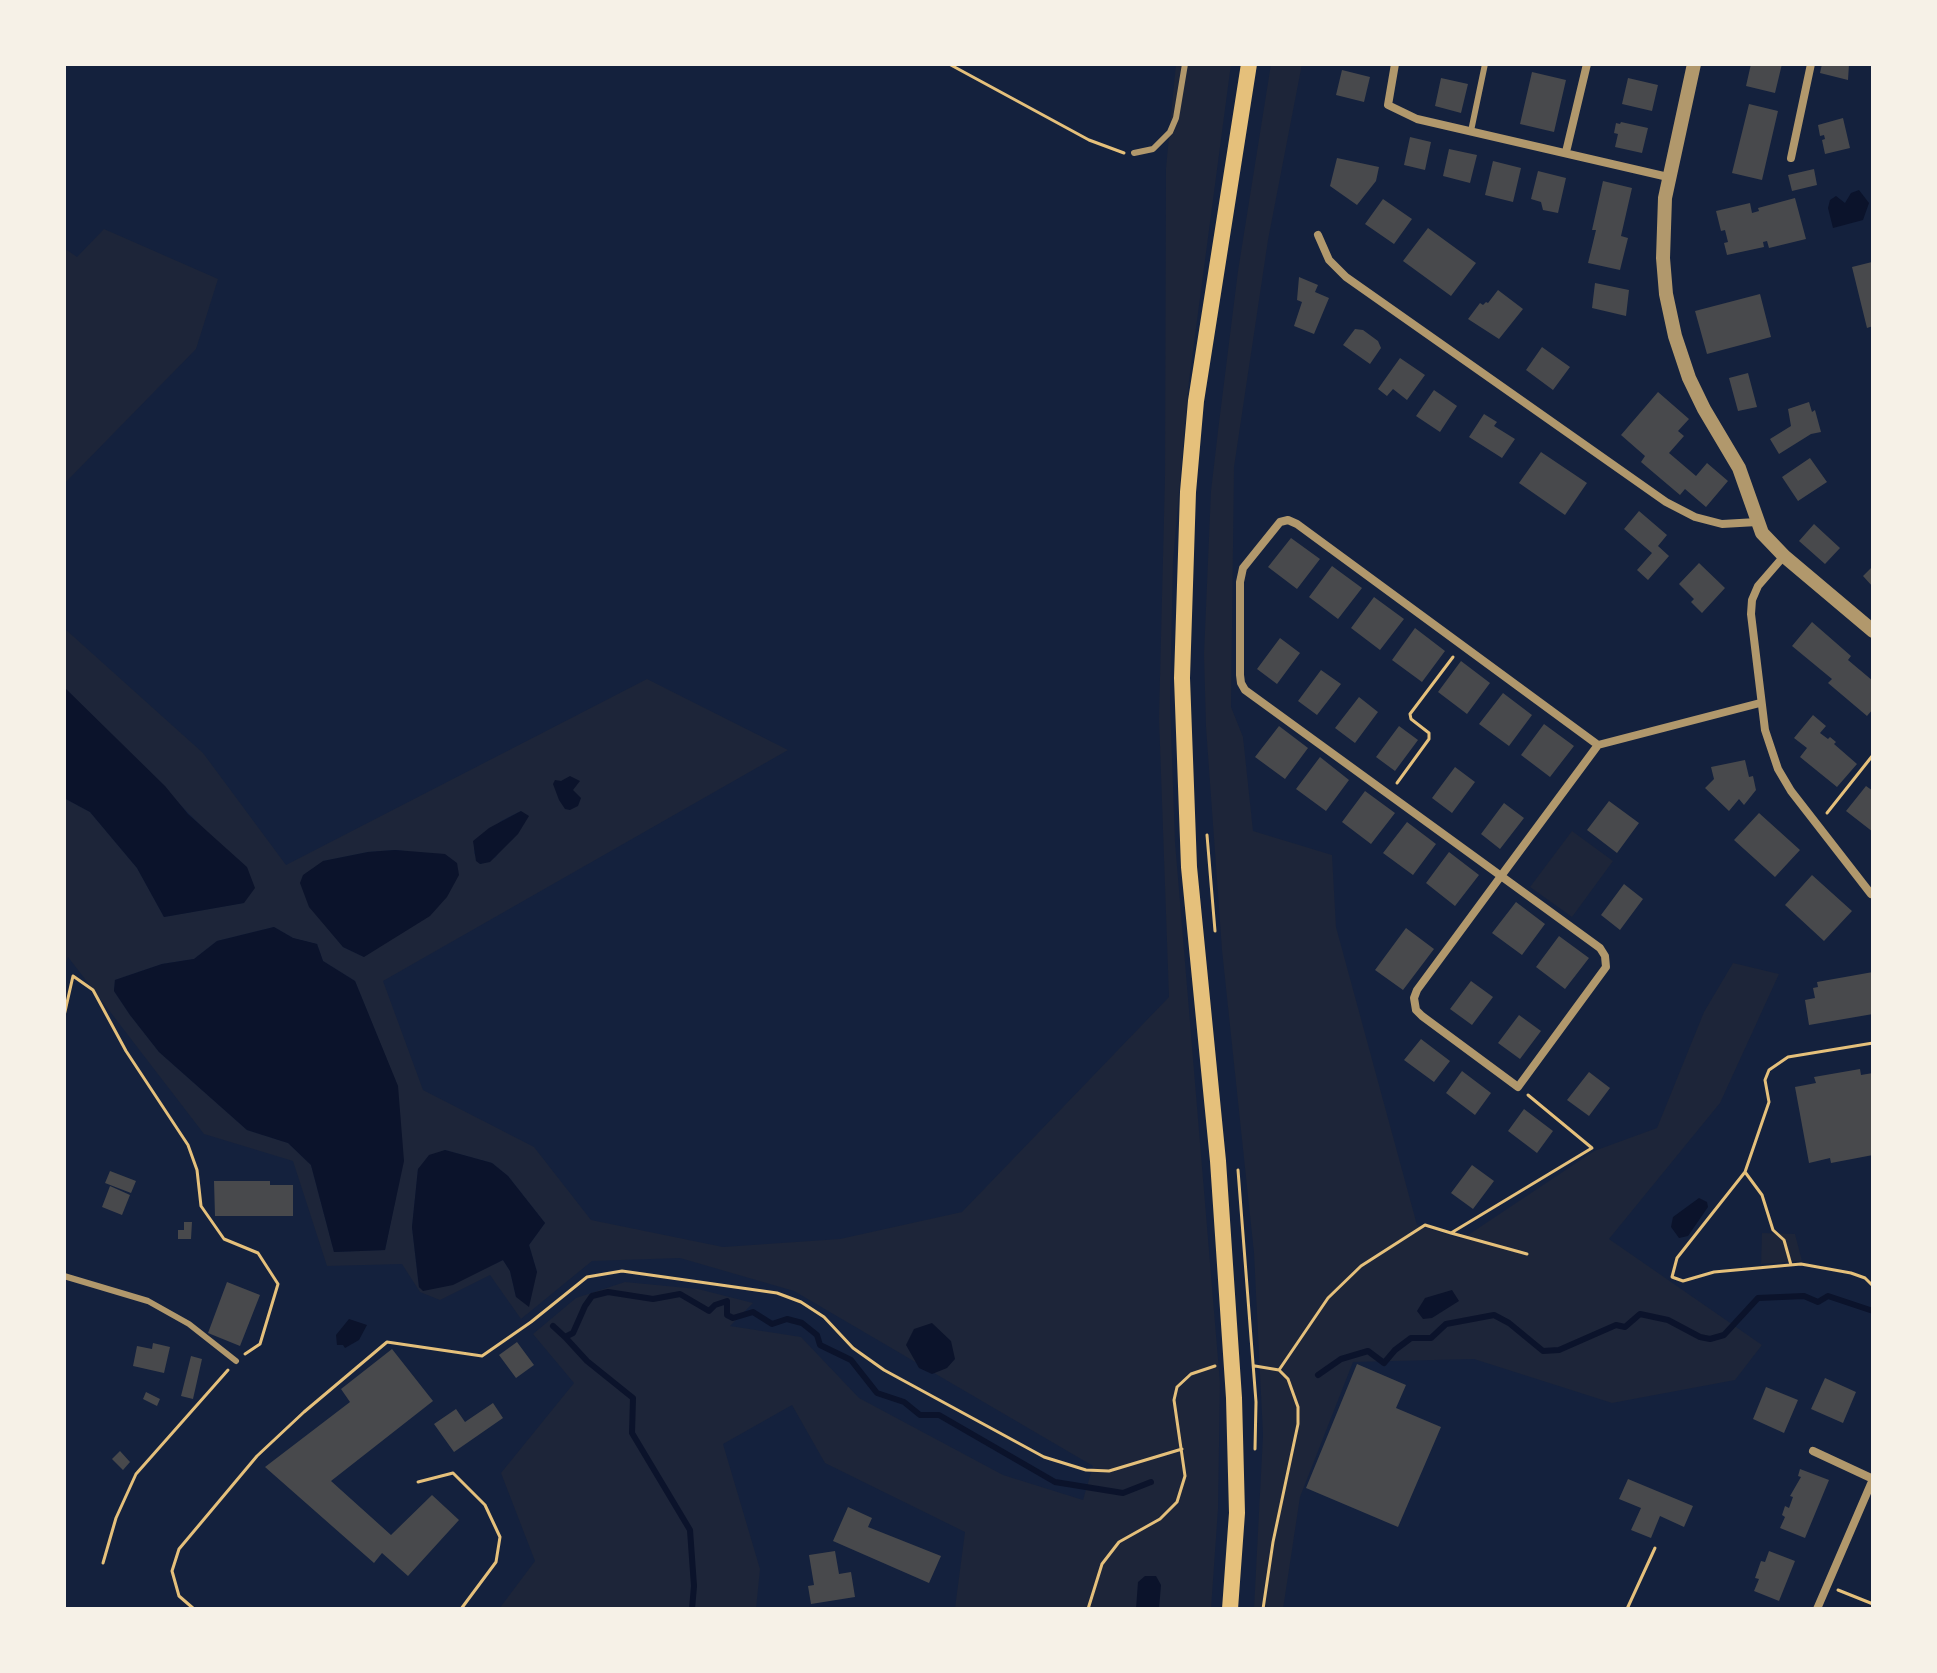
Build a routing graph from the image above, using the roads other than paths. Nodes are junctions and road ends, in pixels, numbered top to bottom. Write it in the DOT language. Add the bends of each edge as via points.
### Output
graph roads {
  1 [pos="1185,64"];
  2 [pos="1249,64"];
  3 [pos="1395,64"];
  4 [pos="1485,64"];
  5 [pos="1587,64"];
  6 [pos="1694,64"];
  7 [pos="1811,64"];
  8 [pos="1471,131"];
  9 [pos="1566,152"];
  10 [pos="1134,153"];
  11 [pos="1791,158"];
  12 [pos="1668,177"];
  13 [pos="1318,235"];
  14 [pos="1757,522"];
  15 [pos="1784,556"];
  16 [pos="1873,631"];
  17 [pos="1760,703"];
  18 [pos="1598,745"];
  19 [pos="1501,876"];
  20 [pos="1871,894"];
  21 [pos="64,1276"];
  22 [pos="236,1361"];
  23 [pos="1813,1451"];
  24 [pos="1872,1479"];
  25 [pos="1230,1609"];
  26 [pos="1817,1609"];
  1 -- 10 [label="lane" via="1170,132 1153,149"];
  2 -- 25 [label="main road" via="1196,401 1183,579 1189,867 1218,1161 1234,1398 1237,1513"];
  3 -- 8 [label="street" via="1388,105 1417,119"];
  4 -- 8 [label="lane"];
  5 -- 9 [label="street"];
  6 -- 12 [label="street"];
  7 -- 11 [label="street"];
  8 -- 9 [label="street"];
  9 -- 12 [label="street"];
  12 -- 14 [label="street" via="1663,258 1675,336 1704,409 1739,468"];
  13 -- 14 [label="street" via="1329,260 1346,277 1666,502 1722,524"];
  14 -- 15 [label="street"];
  15 -- 16 [label="street"];
  15 -- 17 [label="street" via="1752,600"];
  17 -- 18 [label="street"];
  17 -- 20 [label="street" via="1778,769"];
  18 -- 19 [label="street"];
  18 -- 19 [label="street" via="1297,524 1288,520 1273,527 1243,568 1240,582 1245,690"];
  19 -- 19 [label="street" via="1600,948 1606,967 1518,1087 1422,1016 1414,998"];
  21 -- 22 [label="lane" via="148,1301 189,1324"];
  23 -- 24 [label="street"];
  24 -- 26 [label="street"];
}
